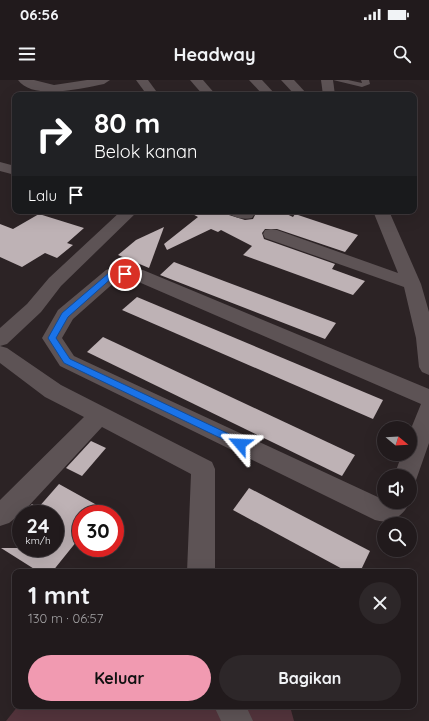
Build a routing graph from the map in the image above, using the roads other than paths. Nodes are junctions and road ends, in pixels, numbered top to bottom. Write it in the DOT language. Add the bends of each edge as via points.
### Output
graph roads {
  1 [pos="24,80"];
  2 [pos="104,80"];
  3 [pos="142,80"];
  4 [pos="196,80"];
  5 [pos="254,80"];
  6 [pos="287,80"];
  7 [pos="326,80"];
  8 [pos="337,80"];
  9 [pos="364,80"];
  10 [pos="86,81"];
  11 [pos="95,92"];
  12 [pos="151,92"];
  13 [pos="207,92"];
  14 [pos="267,92"];
  15 [pos="299,92"];
  16 [pos="329,92"];
  17 [pos="0,166"];
  18 [pos="12,170"];
  19 [pos="124,214"];
  20 [pos="382,214"];
  21 [pos="271,234"];
  22 [pos="412,284"];
  23 [pos="428,338"];
  24 [pos="0,339"];
  25 [pos="0,352"];
  26 [pos="429,367"];
  27 [pos="429,398"];
  28 [pos="429,409"];
  29 [pos="100,415"];
  30 [pos="408,469"];
  31 [pos="377,509"];
  32 [pos="377,509"];
  33 [pos="388,509"];
  34 [pos="0,515"];
  35 [pos="201,569"];
  36 [pos="231,709"];
  37 [pos="237,721"];
  1 -- 10 [label="street" via="51,90"];
  2 -- 10 [label="street"];
  3 -- 12 [label="street"];
  4 -- 13 [label="street"];
  5 -- 14 [label="street"];
  6 -- 15 [label="street"];
  7 -- 16 [label="street"];
  8 -- 9 [label="lane" via="366,84"];
  10 -- 11 [label="street"];
  17 -- 18 [label="street"];
  19 -- 24 [label="street" via="55,282 34,308"];
  20 -- 22 [label="street"];
  21 -- 22 [label="street"];
  22 -- 23 [label="street"];
  23 -- 26 [label="street"];
  25 -- 29 [label="street" via="53,391"];
  27 -- 32 [label="street" via="137,274 112,274 65,315 52,338 67,361"];
  28 -- 30 [label="street"];
  29 -- 34 [label="street" via="15,503"];
  29 -- 35 [label="street" via="203,469"];
  31 -- 33 [label="street" via="384,512"];
  36 -- 37 [label="street"];
}
